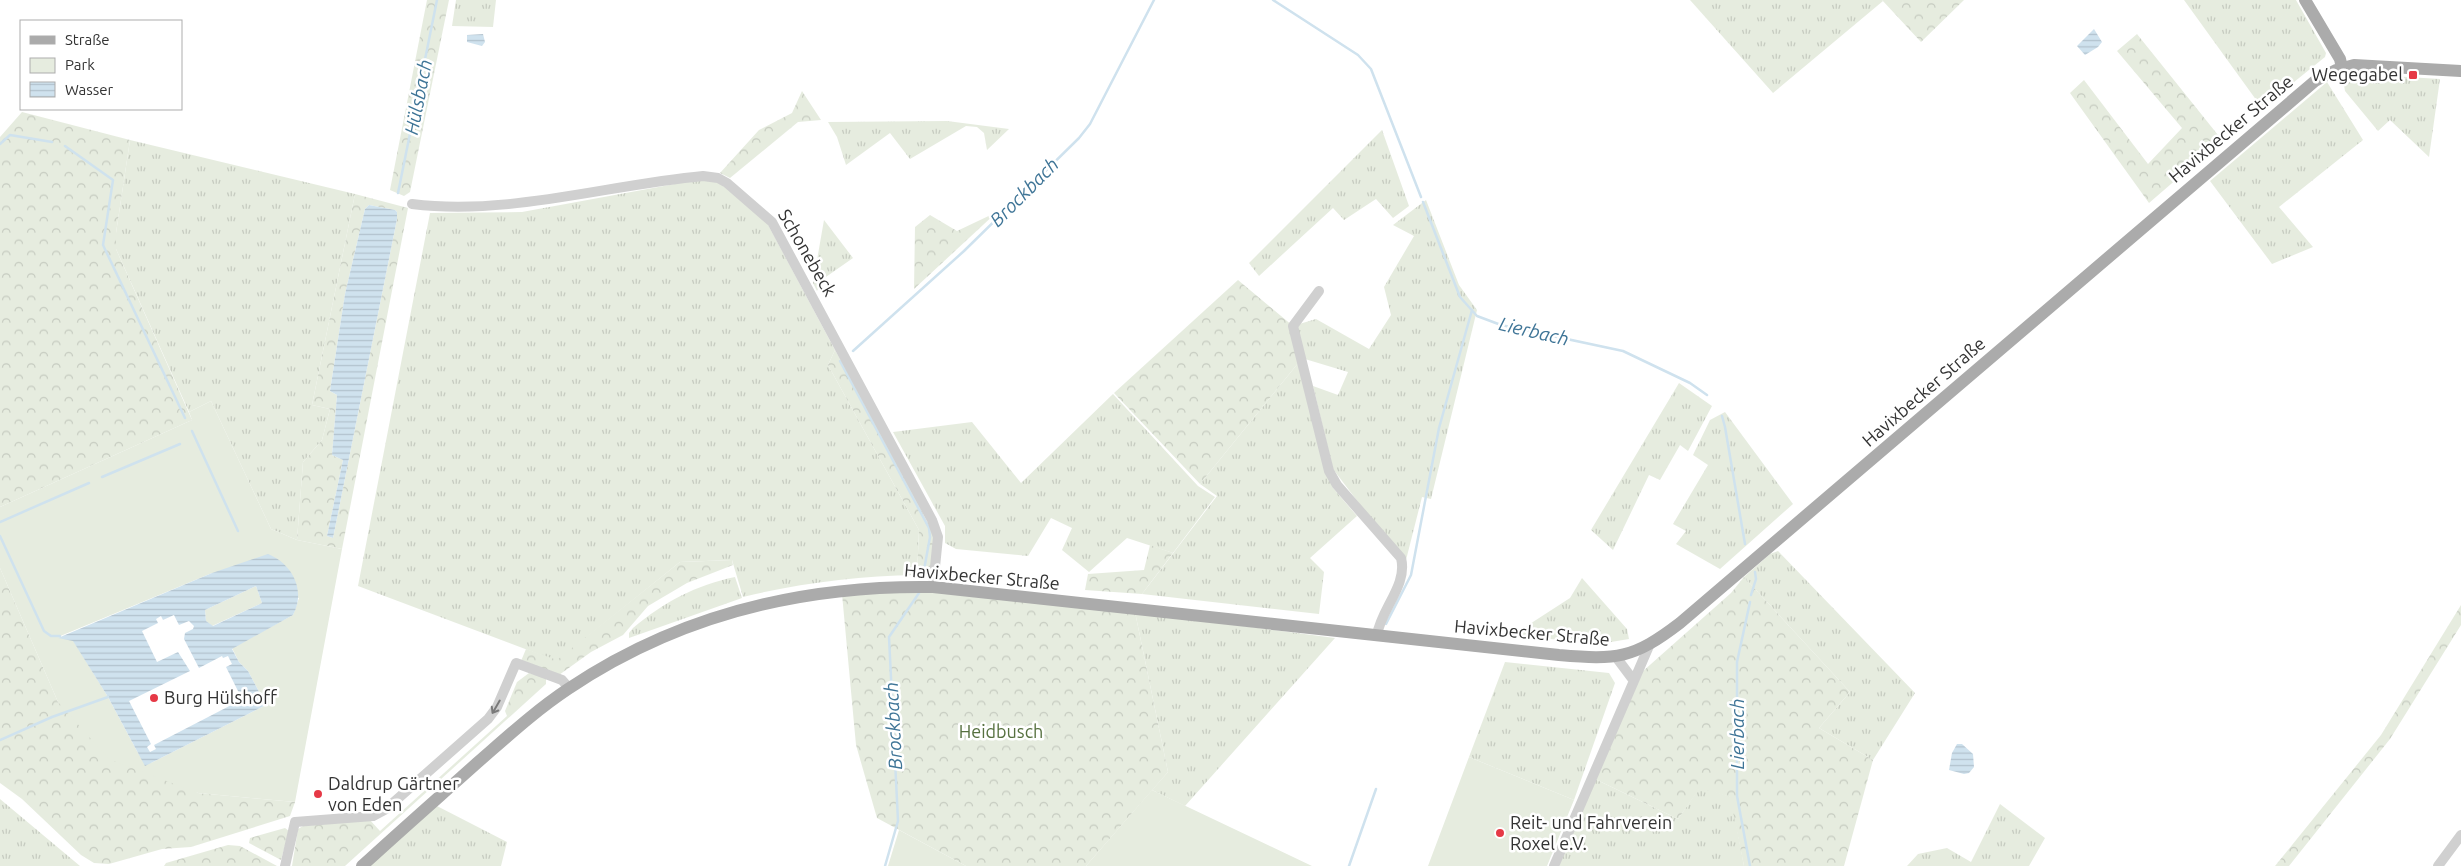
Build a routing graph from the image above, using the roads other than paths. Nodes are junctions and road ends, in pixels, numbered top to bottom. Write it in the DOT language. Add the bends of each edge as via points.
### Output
graph roads {
  1 [pos="2305,0"];
  2 [pos="2342,68"];
  3 [pos="2461,71"];
  4 [pos="412,204"];
  5 [pos="1319,291"];
  6 [pos="933,587"];
  7 [pos="1377,636"];
  8 [pos="1649,646"];
  9 [pos="1616,657"];
  10 [pos="1634,681"];
  11 [pos="569,688"];
  12 [pos="2461,835"];
  13 [pos="285,866"];
  14 [pos="362,866"];
  15 [pos="1554,866"];
  16 [pos="2438,866"];
  1 -- 2 [label="main road" via="2340,59"];
  2 -- 3 [label="main road, Havixbecker Straße" via="2374,65"];
  2 -- 8 [label="main road, Havixbecker Straße" via="2323,76 2296,96 1687,617"];
  4 -- 6 [label="street, Schonebeck" via="460,206 519,202 703,176 727,183 772,222 932,520 938,537"];
  5 -- 7 [label="street" via="1293,326 1329,471 1337,485 1401,558 1404,570 1381,618"];
  6 -- 7 [label="main road, Havixbecker Straße"];
  6 -- 11 [label="main road, Havixbecker Straße" via="842,590 752,606 665,636 620,657"];
  7 -- 9 [label="main road, Havixbecker Straße" via="1559,655"];
  8 -- 9 [label="main road, Havixbecker Straße"];
  8 -- 10 [label="street"];
  9 -- 10 [label="street"];
  10 -- 15 [label="street"];
  11 -- 13 [label="street, one-way" via="562,680 516,663 497,707 488,718 386,809 374,816 295,822"];
  11 -- 14 [label="main road, Havixbecker Straße" via="529,718"];
  12 -- 16 [label="street"];
}
